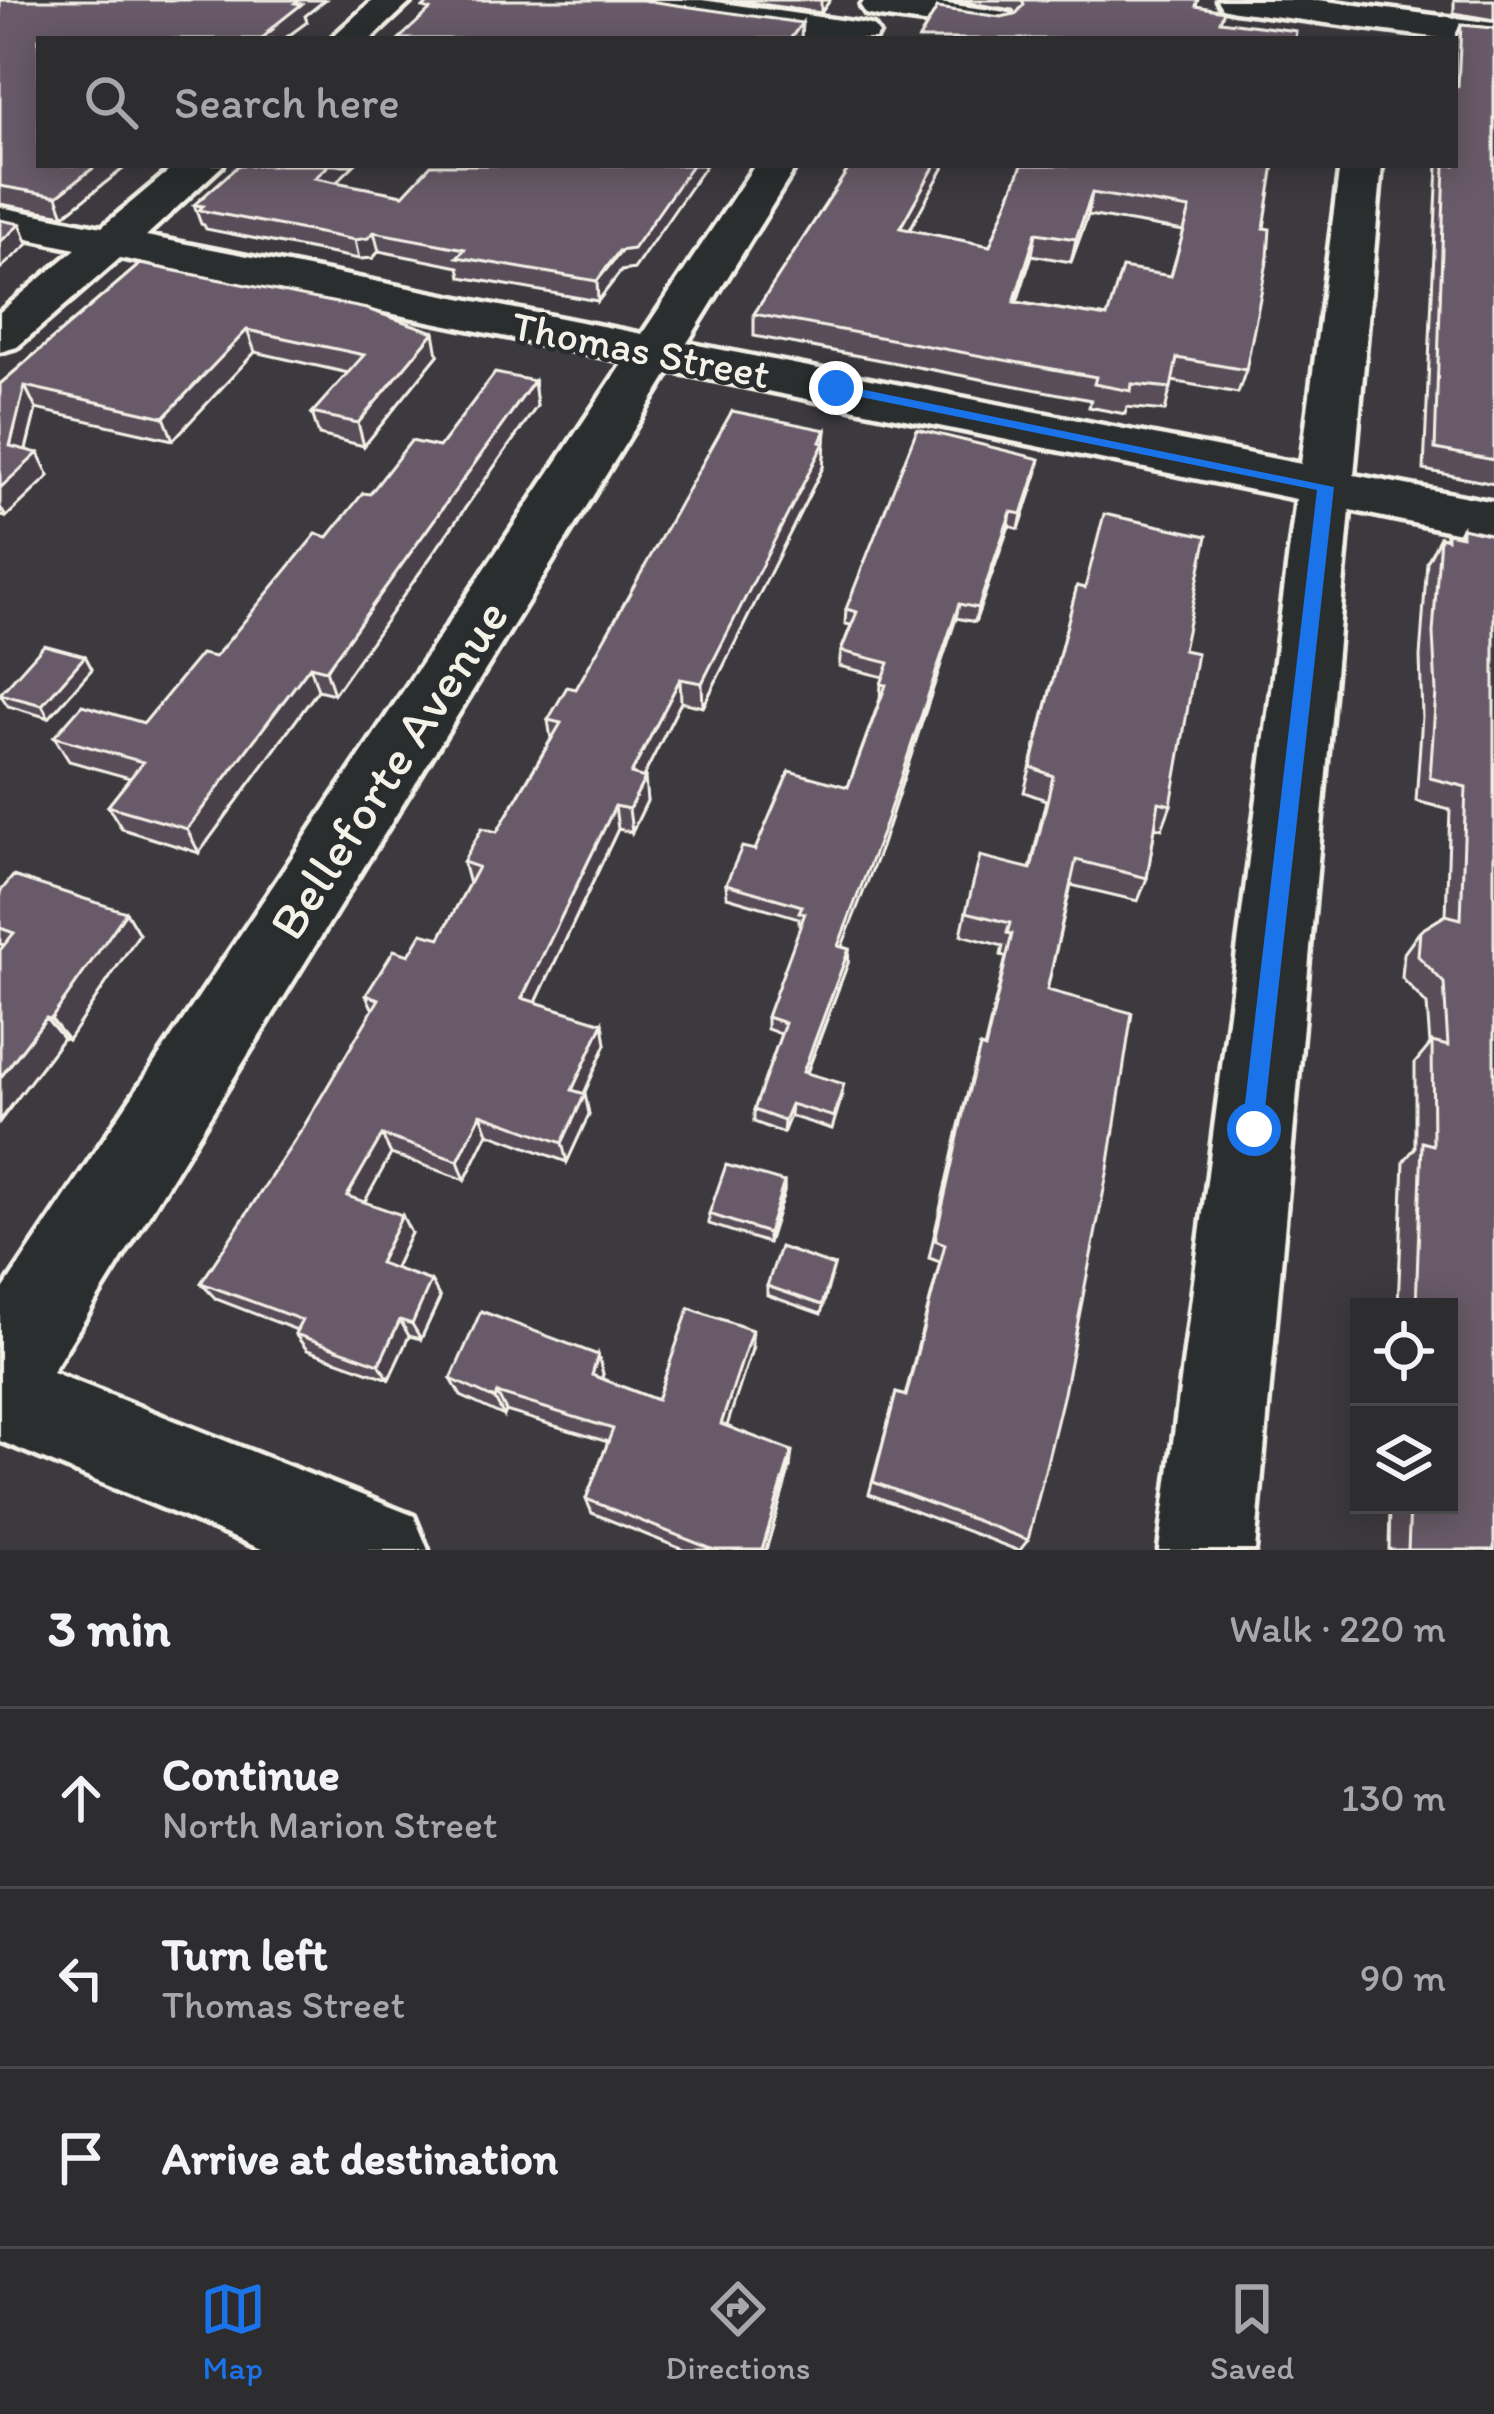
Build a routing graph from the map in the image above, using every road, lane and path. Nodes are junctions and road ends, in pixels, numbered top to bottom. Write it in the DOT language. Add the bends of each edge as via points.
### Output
graph roads {
  1 [pos="395,0"];
  2 [pos="627,0"];
  3 [pos="1234,0"];
  4 [pos="1421,12"];
  5 [pos="870,20"];
  6 [pos="998,22"];
  7 [pos="1376,29"];
  8 [pos="1494,34"];
  9 [pos="353,36"];
  10 [pos="198,168"];
  11 [pos="774,168"];
  12 [pos="1361,168"];
  13 [pos="0,220"];
  14 [pos="111,242"];
  15 [pos="0,337"];
  16 [pos="656,352"];
  17 [pos="1326,487"];
  18 [pos="1494,521"];
  19 [pos="0,1373"];
  20 [pos="0,1396"];
  21 [pos="380,1550"];
  22 [pos="1207,1550"];
  1 -- 9 [label="street"];
  2 -- 5 [label="street"];
  3 -- 7 [label="street"];
  4 -- 7 [label="street"];
  4 -- 8 [label="street"];
  5 -- 6 [label="street"];
  10 -- 14 [label="street"];
  11 -- 16 [label="street, Belleforte Avenue"];
  12 -- 17 [label="street"];
  13 -- 14 [label="street, Thomas Street"];
  14 -- 15 [label="street"];
  14 -- 16 [label="street, Thomas Street"];
  16 -- 17 [label="street, Thomas Street"];
  16 -- 19 [label="street, Belleforte Avenue"];
  17 -- 18 [label="street, Thomas Street"];
  17 -- 22 [label="street"];
  20 -- 21 [label="street"];
}
